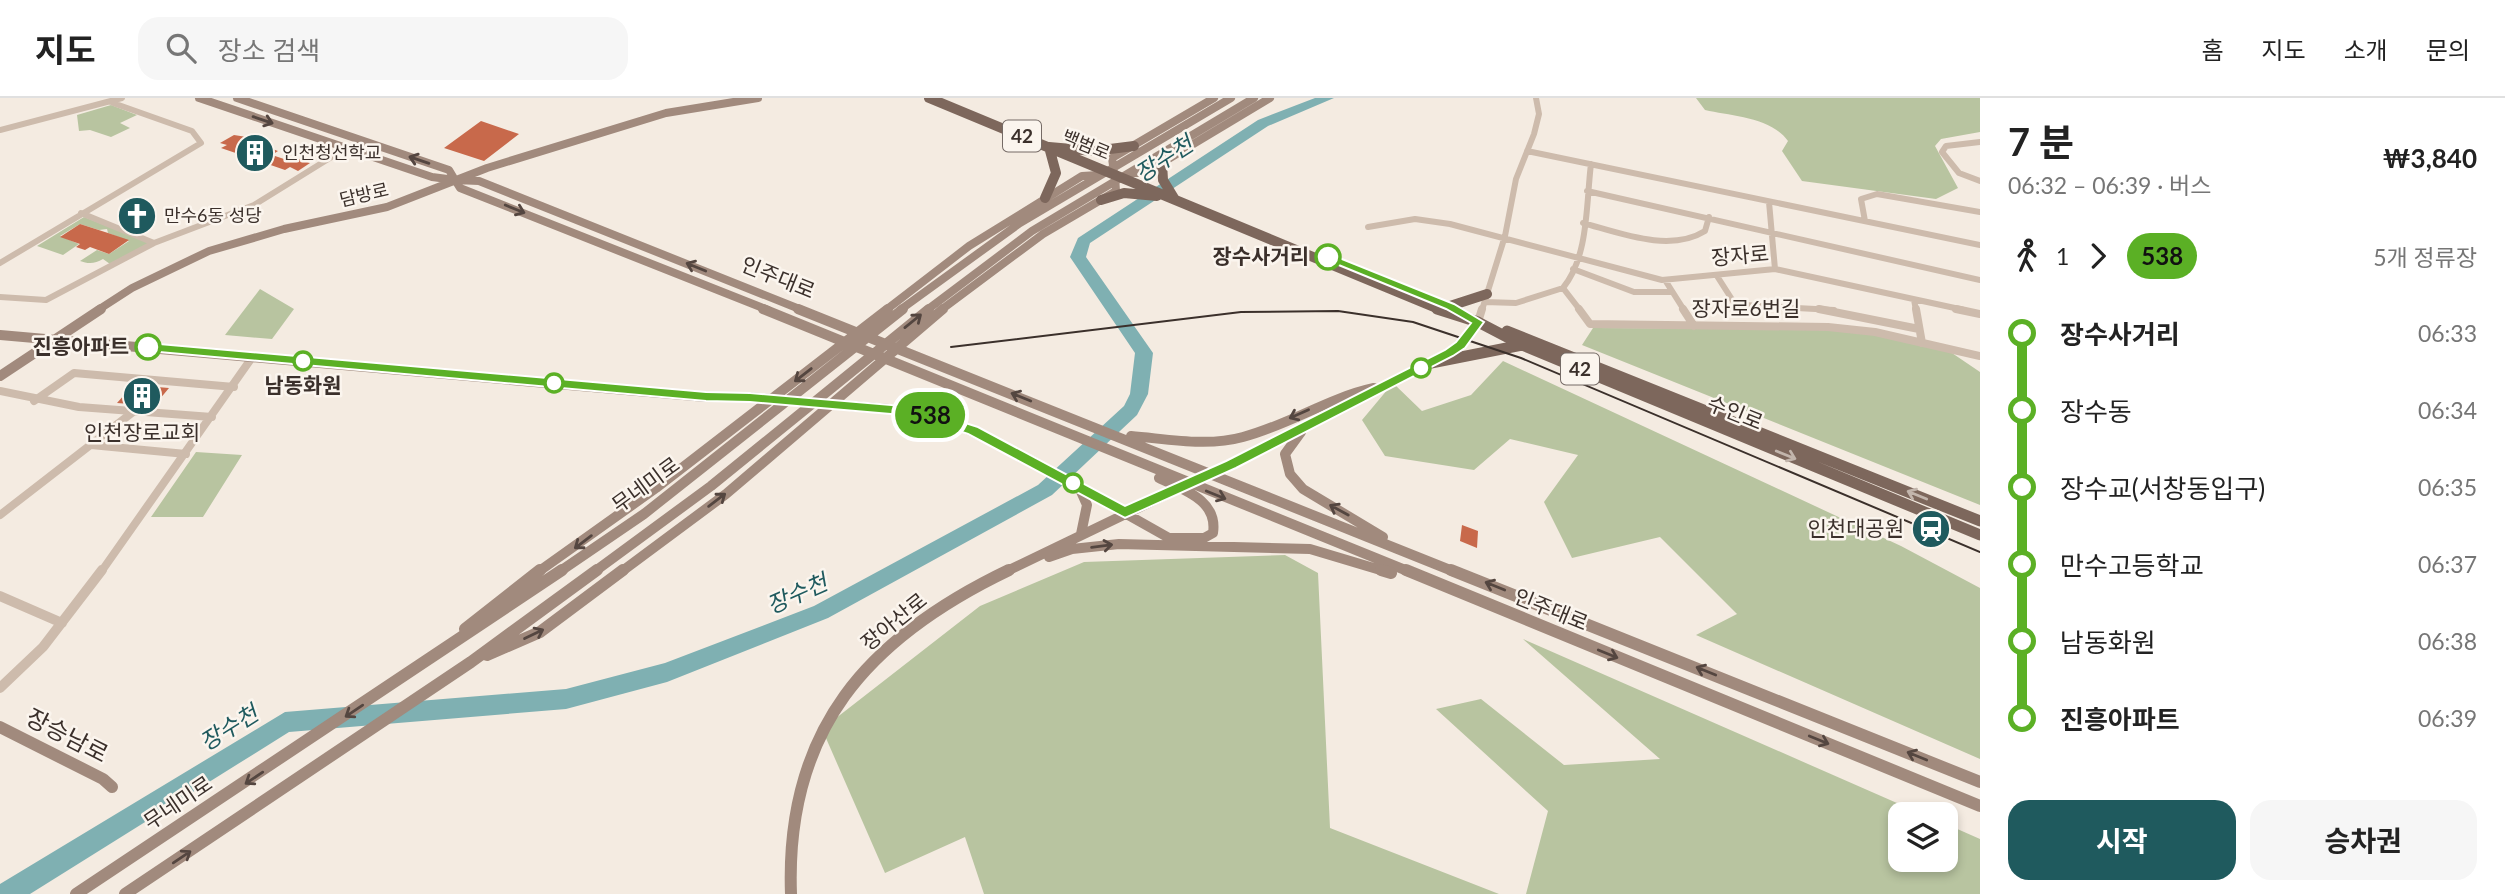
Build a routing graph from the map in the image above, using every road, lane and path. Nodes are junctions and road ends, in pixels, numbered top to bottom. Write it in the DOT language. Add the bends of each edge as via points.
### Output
graph roads {
  1 [pos="122,98"];
  2 [pos="199,98"];
  3 [pos="237,98"];
  4 [pos="758,98"];
  5 [pos="929,98"];
  6 [pos="1214,98"];
  7 [pos="1231,98"];
  8 [pos="1254,98"];
  9 [pos="1270,98"];
  10 [pos="1536,98"];
  11 [pos="113,103"];
  12 [pos="0,130"];
  13 [pos="1980,142"];
  14 [pos="1134,146"];
  15 [pos="1049,147"];
  16 [pos="346,148"];
  17 [pos="1527,151"];
  18 [pos="1591,164"];
  19 [pos="1161,167"];
  20 [pos="1115,173"];
  21 [pos="455,180"];
  22 [pos="1980,181"];
  23 [pos="1138,183"];
  24 [pos="1587,191"];
  25 [pos="1124,193"];
  26 [pos="1045,198"];
  27 [pos="1101,200"];
  28 [pos="1178,200"];
  29 [pos="1769,201"];
  30 [pos="1980,212"];
  31 [pos="81,213"];
  32 [pos="1709,218"];
  33 [pos="1866,222"];
  34 [pos="1583,223"];
  35 [pos="1368,227"];
  36 [pos="1772,231"];
  37 [pos="1505,236"];
  38 [pos="154,243"];
  39 [pos="1980,245"];
  40 [pos="1578,257"];
  41 [pos="0,263"];
  42 [pos="1573,269"];
  43 [pos="1775,269"];
  44 [pos="1717,276"];
  45 [pos="1665,280"];
  46 [pos="1980,280"];
  47 [pos="1563,288"];
  48 [pos="1672,292"];
  49 [pos="0,297"];
  50 [pos="1486,298"];
  51 [pos="1914,300"];
  52 [pos="1450,306"];
  53 [pos="1980,314"];
  54 [pos="1478,322"];
  55 [pos="1694,326"];
  56 [pos="1919,329"];
  57 [pos="859,331"];
  58 [pos="0,335"];
  59 [pos="53,339"];
  60 [pos="848,341"];
  61 [pos="1922,343"];
  62 [pos="1522,345"];
  63 [pos="898,348"];
  64 [pos="253,356"];
  65 [pos="1980,356"];
  66 [pos="888,358"];
  67 [pos="1431,363"];
  68 [pos="0,376"];
  69 [pos="1387,386"];
  70 [pos="234,387"];
  71 [pos="0,391"];
  72 [pos="750,397"];
  73 [pos="34,401"];
  74 [pos="850,406"];
  75 [pos="133,412"];
  76 [pos="212,417"];
  77 [pos="1304,428"];
  78 [pos="1121,436"];
  79 [pos="91,445"];
  80 [pos="1108,450"];
  81 [pos="186,454"];
  82 [pos="1231,464"];
  83 [pos="1075,484"];
  84 [pos="1165,495"];
  85 [pos="1125,512"];
  86 [pos="0,515"];
  87 [pos="1980,520"];
  88 [pos="1081,534"];
  89 [pos="1980,535"];
  90 [pos="1396,547"];
  91 [pos="1013,569"];
  92 [pos="0,596"];
  93 [pos="1489,606"];
  94 [pos="62,623"];
  95 [pos="429,661"];
  96 [pos="471,662"];
  97 [pos="0,688"];
  98 [pos="0,727"];
  99 [pos="1980,782"];
  100 [pos="112,787"];
  101 [pos="1980,806"];
  102 [pos="76,894"];
  103 [pos="125,894"];
  104 [pos="791,894"];
  1 -- 11 [label="street"];
  2 -- 16 [label="main road, 인주대로, one-way"];
  21 -- 3 [label="main road, 인주대로, one-way" via="449,170"];
  4 -- 21 [label="main road, 담방로" via="666,113"];
  5 -- 15 [label="main road, 백범로 / 42"];
  6 -- 14 [label="main road"];
  7 -- 95 [label="main road, 무네미로" via="1020,223 952,271 685,483"];
  96 -- 8 [label="main road, 무네미로, one-way" via="711,486 1032,231"];
  9 -- 19 [label="main road"];
  10 -- 17 [label="street" via="1539,114"];
  11 -- 12 [label="street"];
  11 -- 31 [label="street" via="192,131 201,143"];
  13 -- 22 [label="street" via="1946,146 1942,152 1959,173"];
  14 -- 15 [label="main road" via="1094,150"];
  14 -- 20 [label="main road" via="1112,159"];
  15 -- 20 [label="main road, 백범로 / 42"];
  15 -- 26 [label="main road" via="1056,169"];
  16 -- 21 [label="main road, 인주대로" via="432,177"];
  16 -- 38 [label="street" via="245,209"];
  17 -- 18 [label="street"];
  17 -- 37 [label="street" via="1511,198"];
  18 -- 24 [label="street"];
  18 -- 29 [label="street"];
  19 -- 20 [label="main road" via="1146,173"];
  19 -- 28 [label="main road"];
  20 -- 23 [label="main road, 수인로 / 42"];
  20 -- 26 [label="main road" via="1082,176"];
  20 -- 27 [label="main road" via="1115,191"];
  57 -- 21 [label="main road, 인주대로, one-way" via="479,181"];
  21 -- 59 [label="main road, 담방로" via="387,207 262,235 196,257 132,288"];
  21 -- 60 [label="main road, 인주대로, one-way" via="460,188"];
  23 -- 28 [label="main road, 수인로 / 42"];
  24 -- 32 [label="street"];
  24 -- 34 [label="street"];
  25 -- 27 [label="main road"];
  25 -- 28 [label="main road"];
  26 -- 57 [label="main road" via="969,246"];
  27 -- 63 [label="main road" via="1005,261"];
  28 -- 52 [label="main road, 수인로 / 42"];
  28 -- 54 [label="main road, 수인로 / 42"];
  29 -- 33 [label="street"];
  29 -- 36 [label="street"];
  30 -- 33 [label="street" via="1877,194 1861,199"];
  31 -- 38 [label="street"];
  31 -- 41 [label="street"];
  32 -- 34 [label="street" via="1704,234 1670,241"];
  32 -- 36 [label="street"];
  33 -- 39 [label="street"];
  34 -- 40 [label="street"];
  35 -- 37 [label="street, 장자로" via="1415,219"];
  36 -- 43 [label="street"];
  36 -- 46 [label="street"];
  37 -- 40 [label="street, 장자로"];
  37 -- 50 [label="street"];
  38 -- 49 [label="street" via="46,300"];
  40 -- 42 [label="street"];
  40 -- 45 [label="street, 장자로"];
  42 -- 47 [label="street"];
  42 -- 48 [label="street" via="1634,292"];
  43 -- 44 [label="street, 장자로"];
  43 -- 51 [label="street, 장자로"];
  44 -- 45 [label="street, 장자로"];
  44 -- 56 [label="street" via="1733,301 1743,305 1839,311"];
  45 -- 48 [label="street"];
  47 -- 50 [label="street" via="1516,303"];
  47 -- 55 [label="street, 장자로6번길" via="1590,324"];
  48 -- 55 [label="street"];
  50 -- 52 [label="main road"];
  50 -- 54 [label="street"];
  51 -- 53 [label="street, 장자로"];
  51 -- 56 [label="street"];
  52 -- 54 [label="main road, 수인로 / 42"];
  54 -- 62 [label="main road, 수인로 / 42"];
  54 -- 67 [label="main road" via="1461,345"];
  87 -- 54 [label="main road, 수인로 / 42, one-way" via="1525,336"];
  55 -- 61 [label="street, 장자로6번길" via="1828,327"];
  56 -- 61 [label="street"];
  57 -- 60 [label="main road"];
  57 -- 63 [label="main road, 인주대로"];
  58 -- 59 [label="main road"];
  59 -- 64 [label="main road"];
  59 -- 68 [label="main road, 담방로"];
  60 -- 66 [label="main road, 인주대로"];
  60 -- 95 [label="main road, one-way" via="595,533 497,601"];
  61 -- 65 [label="street, 장자로6번길"];
  62 -- 67 [label="main road"];
  62 -- 89 [label="main road, 수인로 / 42, one-way"];
  63 -- 66 [label="main road"];
  78 -- 63 [label="main road, 인주대로, one-way"];
  64 -- 70 [label="street"];
  64 -- 72 [label="main road" via="706,397"];
  66 -- 80 [label="main road, 인주대로"];
  96 -- 66 [label="main road, one-way" via="540,632 726,494"];
  67 -- 69 [label="main road"];
  69 -- 77 [label="main road"];
  69 -- 78 [label="main road, one-way" via="1353,392 1242,437 1190,443"];
  70 -- 73 [label="street" via="74,373"];
  70 -- 76 [label="street"];
  71 -- 73 [label="street"];
  73 -- 75 [label="street"];
  74 -- 83 [label="main road" via="915,411 947,419"];
  75 -- 76 [label="street"];
  75 -- 79 [label="street"];
  76 -- 81 [label="street"];
  77 -- 82 [label="main road"];
  90 -- 77 [label="main road, one-way" via="1293,480 1285,454"];
  78 -- 90 [label="main road, 인주대로"];
  79 -- 81 [label="street"];
  79 -- 86 [label="street"];
  80 -- 85 [label="main road" via="1204,503 1217,522 1213,533 1204,538 1169,538"];
  80 -- 93 [label="main road, 인주대로, one-way"];
  81 -- 94 [label="street"];
  83 -- 85 [label="main road"];
  83 -- 88 [label="main road" via="1087,505"];
  84 -- 85 [label="main road, 장아산로"];
  85 -- 88 [label="main road, 장아산로"];
  88 -- 91 [label="main road, 장아산로"];
  99 -- 90 [label="main road, 인주대로, one-way"];
  91 -- 93 [label="main road, one-way" via="1072,549 1119,544 1310,549"];
  91 -- 104 [label="main road, 장아산로" via="921,619 850,686 822,729 801,779 792,816"];
  92 -- 94 [label="street"];
  93 -- 101 [label="main road, 인주대로, one-way"];
  94 -- 97 [label="street"];
  95 -- 102 [label="main road, 무네미로, one-way"];
  103 -- 96 [label="main road, 무네미로, one-way"];
  98 -- 100 [label="main road, 장승남로"];
}
